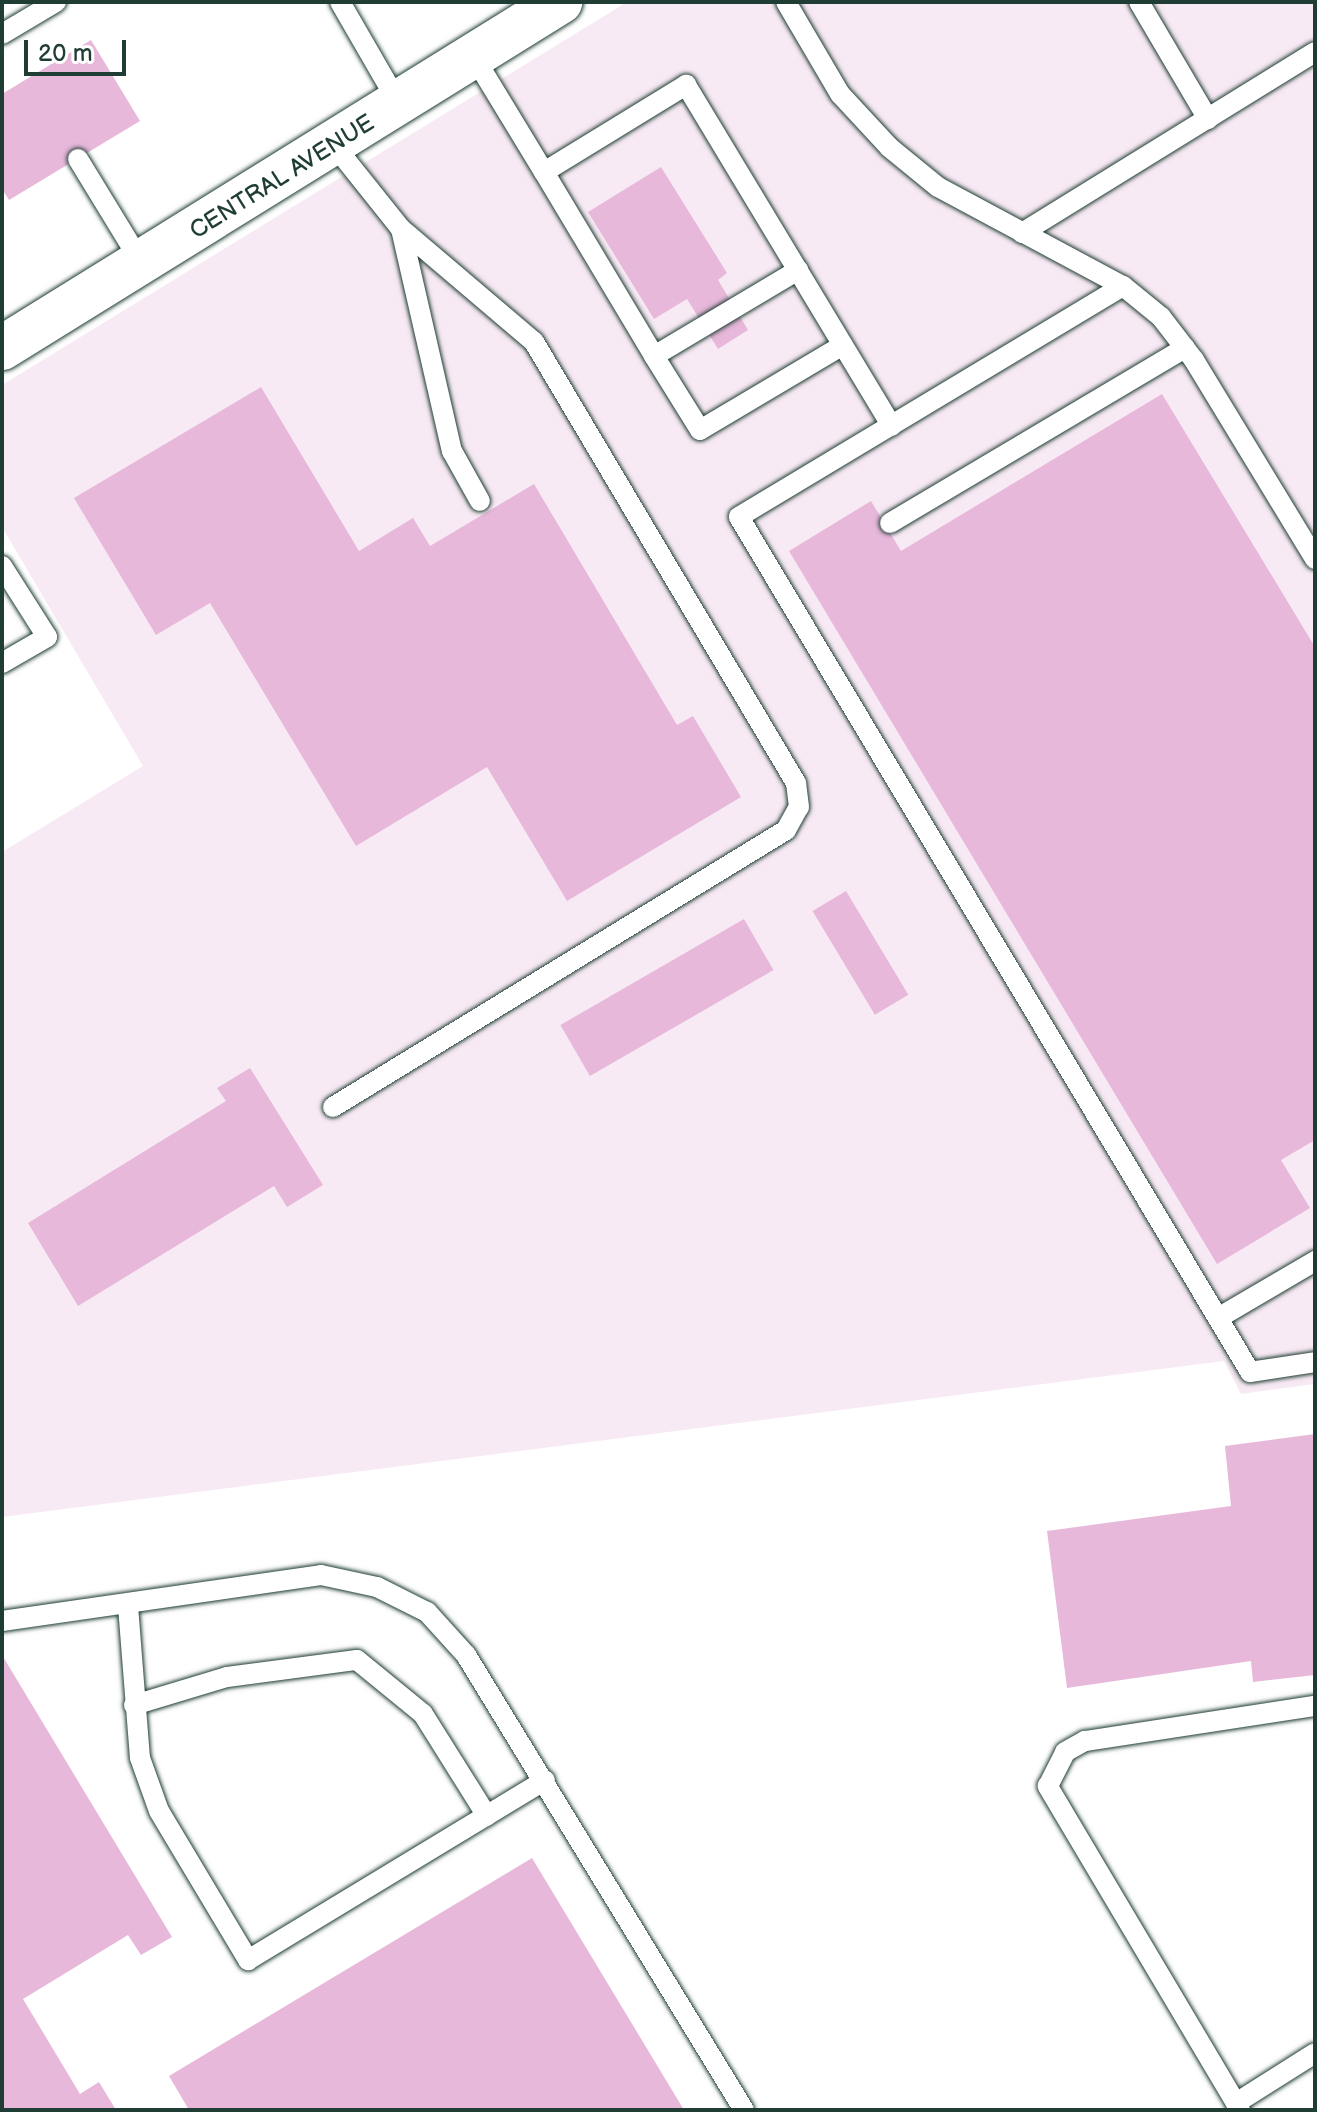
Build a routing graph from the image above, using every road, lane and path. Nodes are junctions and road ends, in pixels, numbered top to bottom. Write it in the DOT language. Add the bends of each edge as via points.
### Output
graph roads {
  1 [pos="56,2"];
  2 [pos="340,2"];
  3 [pos="560,2"];
  4 [pos="786,2"];
  5 [pos="1139,2"];
  6 [pos="2,34"];
  7 [pos="1315,52"];
  8 [pos="474,57"];
  9 [pos="399,104"];
  10 [pos="1208,119"];
  11 [pos="334,145"];
  12 [pos="78,159"];
  13 [pos="544,172"];
  14 [pos="401,229"];
  15 [pos="1022,233"];
  16 [pos="142,264"];
  17 [pos="798,270"];
  18 [pos="1123,286"];
  19 [pos="843,345"];
  20 [pos="2,348"];
  21 [pos="1185,348"];
  22 [pos="654,356"];
  23 [pos="892,426"];
  24 [pos="480,501"];
  25 [pos="890,523"];
  26 [pos="1315,559"];
  27 [pos="2,566"];
  28 [pos="2,663"];
  29 [pos="333,1107"];
  30 [pos="1315,1261"];
  31 [pos="1218,1318"];
  32 [pos="1315,1362"];
  33 [pos="128,1606"];
  34 [pos="2,1621"];
  35 [pos="134,1705"];
  36 [pos="1315,1706"];
  37 [pos="545,1780"];
  38 [pos="487,1816"];
  39 [pos="1315,2053"];
  40 [pos="1238,2107"];
  41 [pos="744,2110"];
  1 -- 6 [label="lane"];
  2 -- 9 [label="lane"];
  3 -- 8 [label="main road, CENTRAL AVENUE"];
  4 -- 15 [label="lane" via="840,94 889,147 938,187"];
  5 -- 10 [label="lane"];
  7 -- 10 [label="lane"];
  8 -- 9 [label="main road, CENTRAL AVENUE"];
  8 -- 13 [label="lane"];
  9 -- 11 [label="main road, CENTRAL AVENUE"];
  10 -- 15 [label="lane"];
  11 -- 14 [label="lane"];
  11 -- 16 [label="main road, CENTRAL AVENUE"];
  12 -- 16 [label="lane"];
  13 -- 17 [label="lane" via="686,85"];
  13 -- 22 [label="lane"];
  14 -- 24 [label="lane" via="452,451"];
  14 -- 29 [label="lane" via="534,342 790,772 799,807 786,830"];
  15 -- 18 [label="lane"];
  16 -- 20 [label="main road, CENTRAL AVENUE"];
  17 -- 19 [label="lane"];
  17 -- 22 [label="lane"];
  18 -- 21 [label="lane" via="1161,317"];
  18 -- 23 [label="lane"];
  19 -- 22 [label="lane" via="700,430"];
  19 -- 23 [label="lane"];
  21 -- 25 [label="lane"];
  21 -- 26 [label="lane"];
  23 -- 31 [label="lane" via="739,517"];
  27 -- 28 [label="lane" via="47,637"];
  30 -- 31 [label="lane"];
  31 -- 32 [label="lane" via="1250,1372"];
  33 -- 34 [label="lane"];
  33 -- 35 [label="lane"];
  33 -- 37 [label="lane" via="321,1575 377,1587 427,1612 466,1655"];
  35 -- 38 [label="lane" via="227,1677 357,1660 423,1714"];
  35 -- 38 [label="lane" via="140,1758 159,1811 248,1960"];
  36 -- 40 [label="lane" via="1085,1741 1065,1752 1048,1786"];
  37 -- 38 [label="lane"];
  37 -- 41 [label="lane"];
  39 -- 40 [label="lane"];
}
